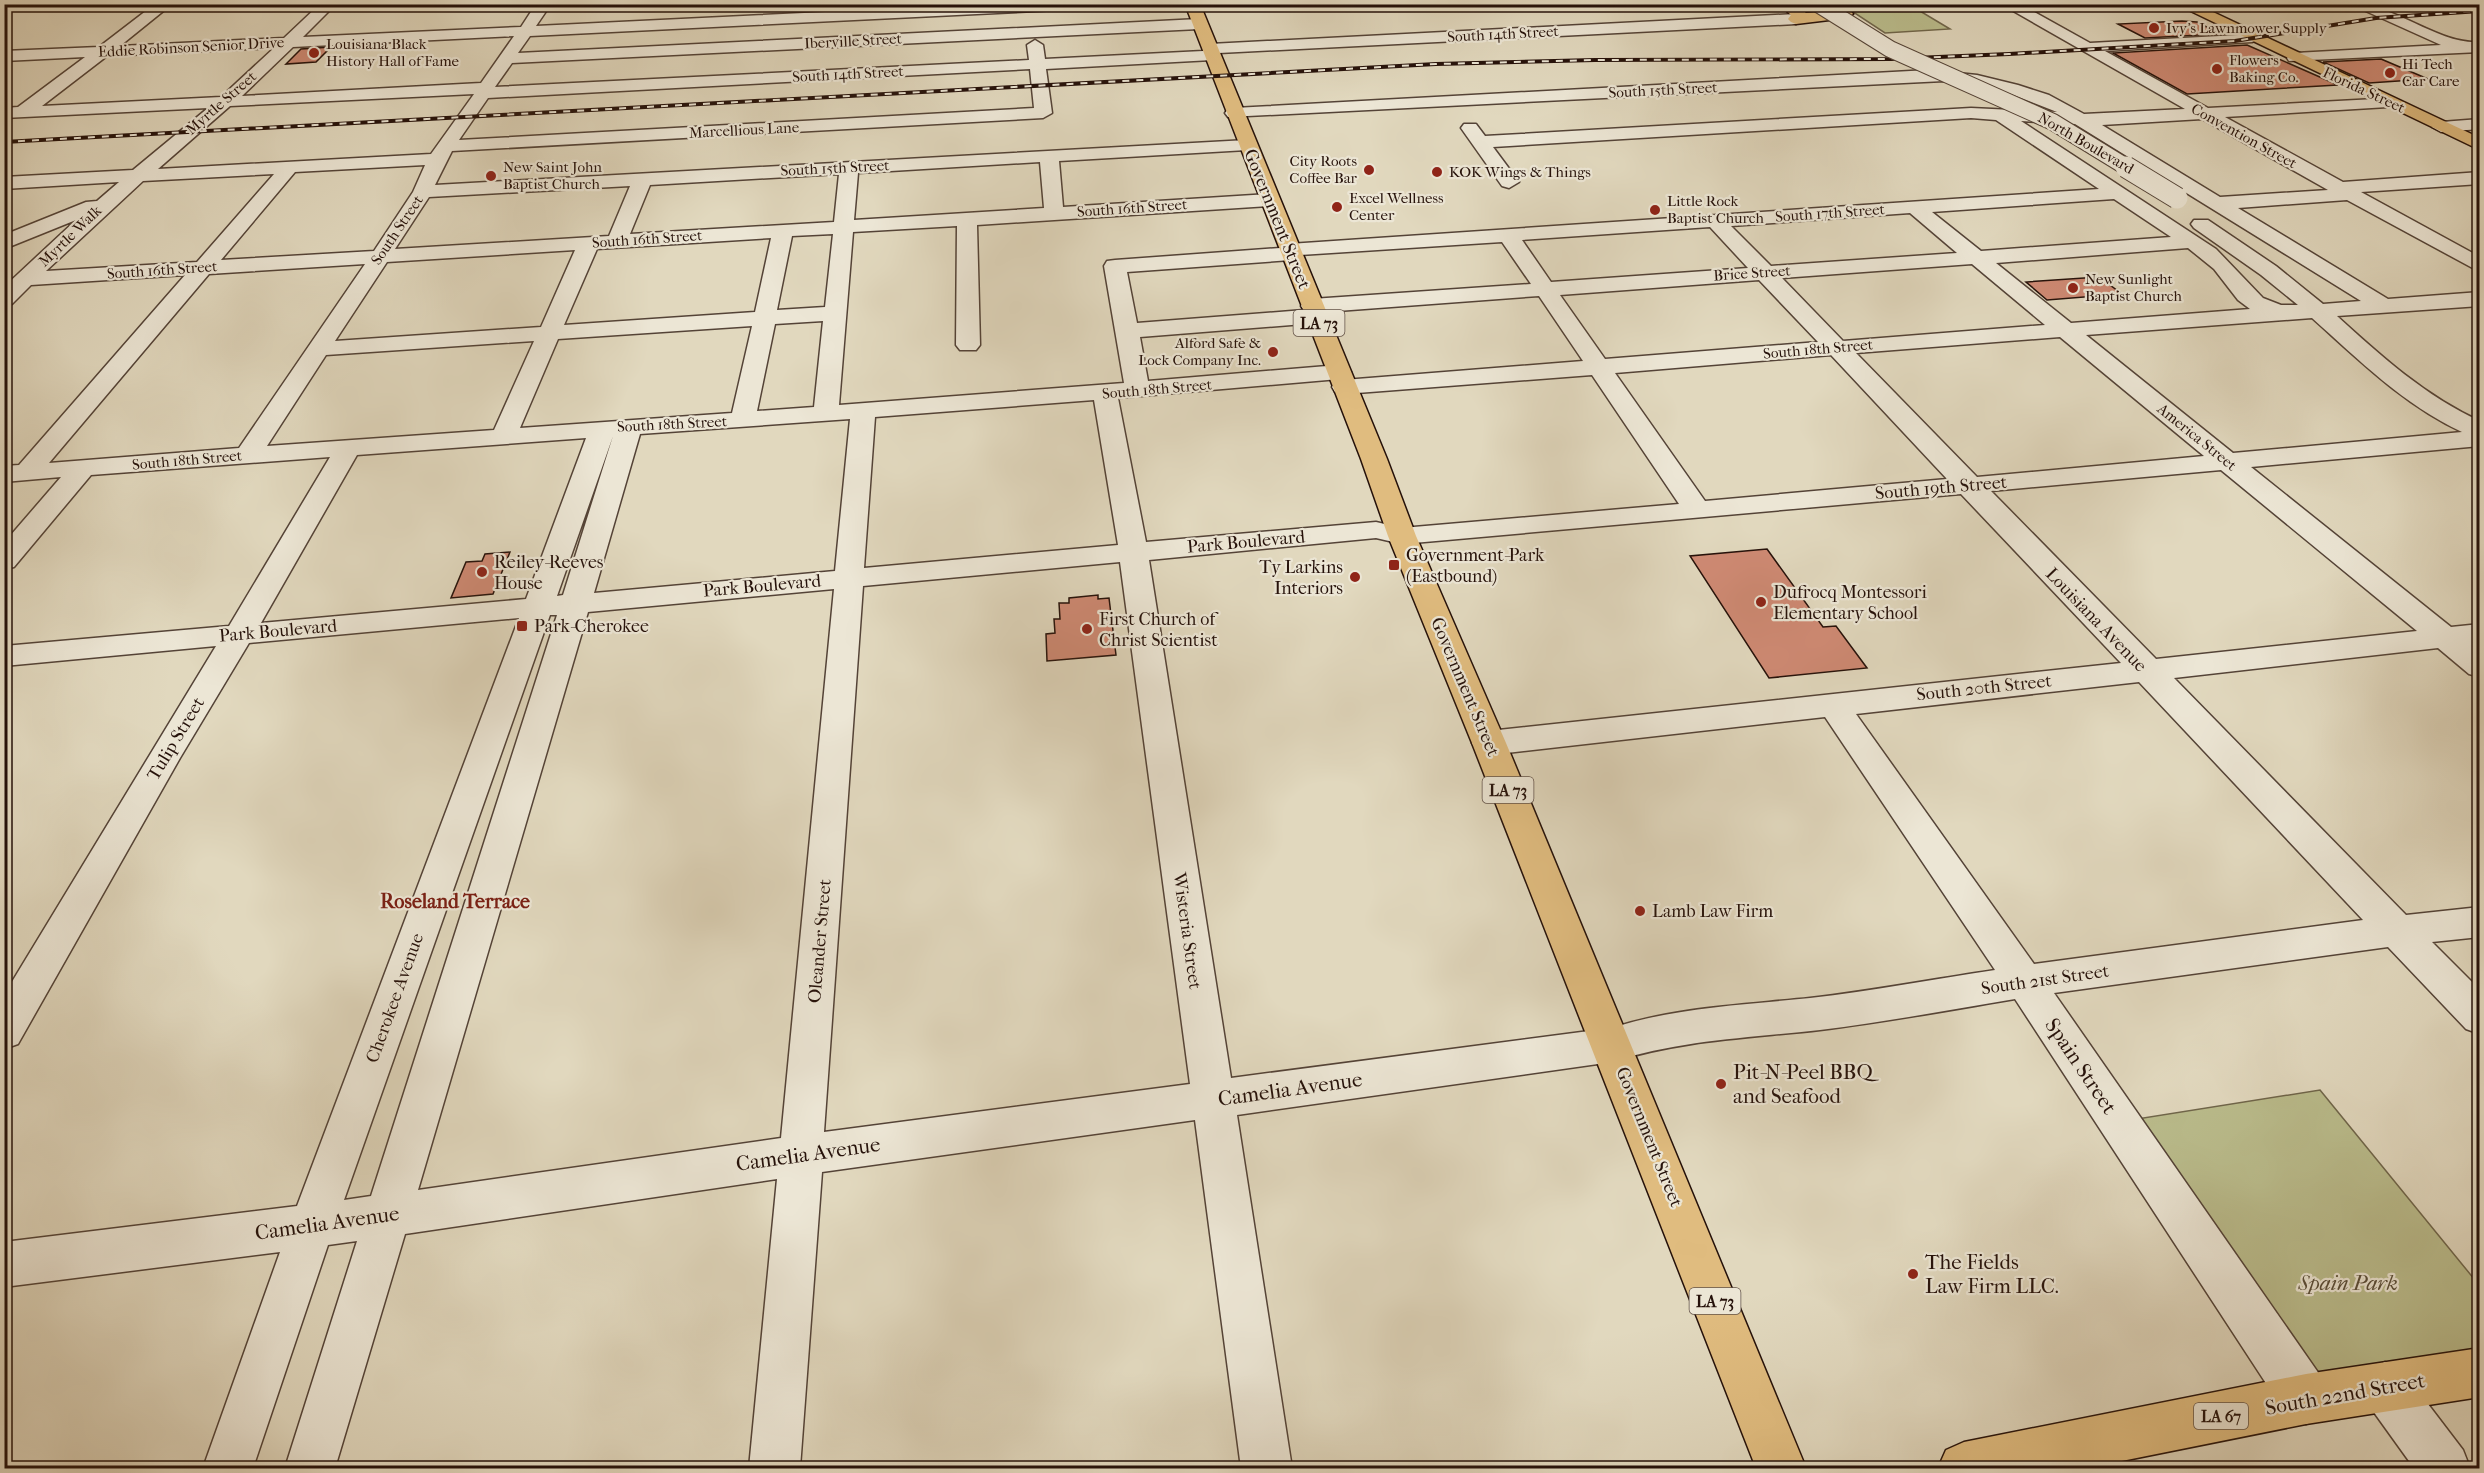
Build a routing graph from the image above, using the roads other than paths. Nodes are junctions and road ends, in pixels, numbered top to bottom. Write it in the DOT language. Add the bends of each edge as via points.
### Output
graph roads {
  1 [pos="58,4"];
  2 [pos="165,4"];
  3 [pos="329,4"];
  4 [pos="544,4"];
  5 [pos="1097,4"];
  6 [pos="1192,4"];
  7 [pos="1786,4"];
  8 [pos="1818,4"];
  9 [pos="1836,4"];
  10 [pos="2008,4"];
  11 [pos="2183,4"];
  12 [pos="2357,4"];
  13 [pos="6,6"];
  14 [pos="1800,12"];
  15 [pos="1199,24"];
  16 [pos="526,31"];
  17 [pos="1033,32"];
  18 [pos="2252,37"];
  19 [pos="867,40"];
  20 [pos="289,42"];
  21 [pos="2480,47"];
  22 [pos="2086,48"];
  23 [pos="2462,48"];
  24 [pos="697,49"];
  25 [pos="103,51"];
  26 [pos="1211,52"];
  27 [pos="2480,55"];
  28 [pos="4,56"];
  29 [pos="507,58"];
  30 [pos="2295,58"];
  31 [pos="1038,64"];
  32 [pos="864,73"];
  33 [pos="1929,75"];
  34 [pos="683,82"];
  35 [pos="485,90"];
  36 [pos="224,102"];
  37 [pos="1451,102"];
  38 [pos="2388,102"];
  39 [pos="2057,105"];
  40 [pos="22,112"];
  41 [pos="4,113"];
  42 [pos="1234,113"];
  43 [pos="1998,113"];
  44 [pos="2204,114"];
  45 [pos="2041,117"];
  46 [pos="2083,120"];
  47 [pos="2480,124"];
  48 [pos="4,126"];
  49 [pos="2441,127"];
  50 [pos="1480,142"];
  51 [pos="1247,145"];
  52 [pos="2480,145"];
  53 [pos="441,153"];
  54 [pos="1049,156"];
  55 [pos="289,168"];
  56 [pos="849,168"];
  57 [pos="138,176"];
  58 [pos="2480,178"];
  59 [pos="642,180"];
  60 [pos="1509,182"];
  61 [pos="4,183"];
  62 [pos="2343,191"];
  63 [pos="423,192"];
  64 [pos="2119,193"];
  65 [pos="2169,198"];
  66 [pos="1269,200"];
  67 [pos="107,202"];
  68 [pos="2218,203"];
  69 [pos="1914,207"];
  70 [pos="1054,213"];
  71 [pos="967,219"];
  72 [pos="1715,221"];
  73 [pos="844,227"];
  74 [pos="783,231"];
  75 [pos="1508,235"];
  76 [pos="617,241"];
  77 [pos="2192,242"];
  78 [pos="4,243"];
  79 [pos="589,243"];
  80 [pos="1290,252"];
  81 [pos="379,256"];
  82 [pos="1976,257"];
  83 [pos="1115,266"];
  84 [pos="2480,266"];
  85 [pos="203,268"];
  86 [pos="1765,272"];
  87 [pos="25,279"];
  88 [pos="1546,289"];
  89 [pos="4,298"];
  90 [pos="2480,299"];
  91 [pos="2384,306"];
  92 [pos="2327,310"];
  93 [pos="1314,311"];
  94 [pos="2292,312"];
  95 [pos="837,313"];
  96 [pos="764,317"];
  97 [pos="2065,330"];
  98 [pos="1128,331"];
  99 [pos="552,332"];
  100 [pos="968,345"];
  101 [pos="1837,348"];
  102 [pos="318,349"];
  103 [pos="1600,367"];
  104 [pos="1342,379"];
  105 [pos="1122,392"];
  106 [pos="863,412"];
  107 [pos="826,414"];
  108 [pos="2480,417"];
  109 [pos="743,420"];
  110 [pos="616,427"];
  111 [pos="2480,431"];
  112 [pos="504,435"];
  113 [pos="2480,438"];
  114 [pos="348,448"];
  115 [pos="247,456"];
  116 [pos="2226,461"];
  117 [pos="82,469"];
  118 [pos="15,473"];
  119 [pos="1968,486"];
  120 [pos="1698,511"];
  121 [pos="1402,536"];
  122 [pos="4,561"];
  123 [pos="1134,562"];
  124 [pos="849,588"];
  125 [pos="553,615"];
  126 [pos="2480,634"];
  127 [pos="2444,638"];
  128 [pos="234,645"];
  129 [pos="4,656"];
  130 [pos="2480,667"];
  131 [pos="2145,671"];
  132 [pos="4,676"];
  133 [pos="1833,705"];
  134 [pos="1489,743"];
  135 [pos="2480,922"];
  136 [pos="2397,930"];
  137 [pos="2025,982"];
  138 [pos="2480,1017"];
  139 [pos="4,1032"];
  140 [pos="1612,1045"];
  141 [pos="1212,1100"];
  142 [pos="802,1155"];
  143 [pos="388,1215"];
  144 [pos="312,1226"];
  145 [pos="4,1265"];
  146 [pos="2480,1372"];
  147 [pos="2385,1387"];
  148 [pos="2306,1399"];
  149 [pos="2026,1462"];
  150 [pos="228,1468"];
  151 [pos="310,1468"];
  152 [pos="775,1468"];
  153 [pos="1267,1468"];
  154 [pos="1781,1468"];
  155 [pos="1964,1468"];
  156 [pos="2445,1468"];
  1 -- 13 [label="street"];
  2 -- 25 [label="street"];
  3 -- 20 [label="street, Myrtle Street"];
  4 -- 16 [label="street, South Street"];
  5 -- 16 [label="street, Eddie Robinson Senior Drive"];
  6 -- 15 [label="main road, Government Street / LA 73"];
  7 -- 14 [label="main road"];
  8 -- 65 [label="street, North Boulevard, bridge" via="1900,54 2053,122"];
  9 -- 14 [label="main road" via="1846,14"];
  10 -- 22 [label="street, Convention Street"];
  11 -- 18 [label="main road, Florida Street"];
  12 -- 23 [label="street"];
  14 -- 26 [label="street, South 14th Street"];
  14 -- 65 [label="street, North Boulevard" via="2037,122"];
  15 -- 17 [label="street, Iberville Street"];
  15 -- 26 [label="main road, Government Street / LA 73"];
  16 -- 20 [label="street, Eddie Robinson Senior Drive"];
  16 -- 29 [label="street, South Street"];
  17 -- 19 [label="street, Iberville Street"];
  17 -- 31 [label="street"];
  18 -- 22 [label="street"];
  18 -- 30 [label="main road, Florida Street"];
  19 -- 24 [label="street, Iberville Street"];
  19 -- 32 [label="street"];
  20 -- 25 [label="street, Eddie Robinson Senior Drive"];
  20 -- 36 [label="street, Myrtle Street"];
  21 -- 23 [label="street"];
  22 -- 44 [label="street, Convention Street"];
  23 -- 27 [label="street"];
  23 -- 30 [label="street"];
  24 -- 29 [label="street, Iberville Street"];
  24 -- 34 [label="street"];
  25 -- 28 [label="street, Eddie Robinson Senior Drive"];
  25 -- 40 [label="street"];
  26 -- 31 [label="street, South 14th Street"];
  26 -- 42 [label="main road, Government Street / LA 73"];
  29 -- 35 [label="street, South Street"];
  30 -- 38 [label="main road, Florida Street"];
  31 -- 32 [label="street, South 14th Street"];
  31 -- 53 [label="street, Marcellious Lane" via="1043,113"];
  32 -- 34 [label="street, South 14th Street"];
  33 -- 37 [label="street, South 15th Street"];
  33 -- 39 [label="street, South 15th Street" via="2015,91"];
  33 -- 43 [label="street, North Boulevard"];
  34 -- 35 [label="street, South 14th Street"];
  35 -- 36 [label="street, South 14th Street"];
  35 -- 53 [label="street, South Street"];
  36 -- 40 [label="street, South 14th Street"];
  36 -- 57 [label="street, Myrtle Street"];
  37 -- 42 [label="street, South 15th Street"];
  37 -- 50 [label="street"];
  38 -- 44 [label="street"];
  38 -- 49 [label="main road, Florida Street"];
  39 -- 45 [label="street" via="2060,111"];
  39 -- 46 [label="street, South 15th Street"];
  40 -- 41 [label="street, South 14th Street"];
  40 -- 48 [label="street"];
  42 -- 51 [label="main road, Government Street / LA 73"];
  43 -- 45 [label="street"];
  43 -- 50 [label="street"];
  43 -- 64 [label="street, North Boulevard"];
  44 -- 46 [label="street"];
  44 -- 62 [label="street, Convention Street"];
  45 -- 46 [label="street"];
  46 -- 68 [label="street, North Boulevard"];
  47 -- 49 [label="street"];
  49 -- 52 [label="main road, Florida Street"];
  50 -- 60 [label="street"];
  51 -- 54 [label="street, South 15th Street"];
  51 -- 66 [label="main road, Government Street / LA 73"];
  53 -- 55 [label="street"];
  53 -- 63 [label="street, South Street"];
  54 -- 56 [label="street, South 15th Street"];
  54 -- 70 [label="street"];
  55 -- 57 [label="street"];
  55 -- 85 [label="street"];
  56 -- 59 [label="street, South 15th Street"];
  56 -- 73 [label="street"];
  57 -- 61 [label="street"];
  57 -- 67 [label="street, Myrtle Walk"];
  58 -- 62 [label="street"];
  59 -- 63 [label="street, South 15th Street"];
  59 -- 76 [label="street"];
  62 -- 68 [label="street"];
  62 -- 84 [label="street, Convention Street"];
  63 -- 81 [label="street, South Street"];
  64 -- 69 [label="street, South 17th Street"];
  64 -- 77 [label="street, North Boulevard"];
  65 -- 92 [label="street, North Boulevard"];
  66 -- 70 [label="street, South 16th Street"];
  66 -- 80 [label="main road, Government Street / LA 73"];
  67 -- 78 [label="street"];
  67 -- 87 [label="street, Myrtle Walk"];
  68 -- 91 [label="street, North Boulevard"];
  69 -- 72 [label="street, South 17th Street"];
  69 -- 82 [label="street, America Street"];
  70 -- 71 [label="street, South 16th Street"];
  71 -- 73 [label="street, South 16th Street"];
  71 -- 100 [label="street"];
  72 -- 75 [label="street, South 17th Street"];
  72 -- 86 [label="street, Louisiana Avenue"];
  73 -- 74 [label="street, South 16th Street"];
  73 -- 95 [label="street"];
  74 -- 76 [label="street, South 16th Street"];
  74 -- 96 [label="street"];
  75 -- 80 [label="street, South 17th Street"];
  75 -- 88 [label="street"];
  76 -- 79 [label="street, South 16th Street"];
  77 -- 82 [label="street, Brice Street"];
  77 -- 94 [label="street, North Boulevard" via="2216,258 2254,303 2269,310"];
  79 -- 81 [label="street, South 16th Street"];
  79 -- 99 [label="street"];
  80 -- 83 [label="street, South 17th Street"];
  80 -- 93 [label="main road, Government Street / LA 73"];
  81 -- 85 [label="street, South 16th Street"];
  81 -- 102 [label="street, South Street"];
  82 -- 86 [label="street, Brice Street"];
  82 -- 97 [label="street, America Street"];
  83 -- 98 [label="street, Wisteria Street"];
  85 -- 87 [label="street, South 16th Street"];
  85 -- 118 [label="street"];
  86 -- 88 [label="street, Brice Street"];
  86 -- 101 [label="street, Louisiana Avenue"];
  87 -- 89 [label="street, Myrtle Walk"];
  88 -- 93 [label="street, Brice Street"];
  88 -- 103 [label="street"];
  90 -- 91 [label="street"];
  91 -- 92 [label="street"];
  92 -- 94 [label="street, North Boulevard"];
  92 -- 108 [label="street, North Boulevard"];
  92 -- 111 [label="street, North Boulevard" via="2409,387 2461,423"];
  93 -- 98 [label="street, Brice Street"];
  93 -- 104 [label="main road, Government Street / LA 73"];
  94 -- 97 [label="street, South 18th Street"];
  95 -- 96 [label="street"];
  95 -- 107 [label="street"];
  96 -- 99 [label="street"];
  96 -- 109 [label="street"];
  97 -- 101 [label="street, South 18th Street"];
  97 -- 116 [label="street, America Street"];
  98 -- 105 [label="street, Wisteria Street"];
  99 -- 102 [label="street"];
  99 -- 112 [label="street"];
  101 -- 103 [label="street, South 18th Street"];
  101 -- 119 [label="street, Louisiana Avenue"];
  102 -- 115 [label="street, South Street"];
  103 -- 104 [label="street, South 18th Street"];
  103 -- 120 [label="street"];
  104 -- 105 [label="street, South 18th Street"];
  104 -- 121 [label="main road, Government Street / LA 73"];
  105 -- 106 [label="street, South 18th Street"];
  105 -- 123 [label="street, Wisteria Street"];
  106 -- 107 [label="street, South 18th Street"];
  106 -- 124 [label="street, Oleander Street"];
  107 -- 109 [label="street, South 18th Street"];
  109 -- 110 [label="street, South 18th Street"];
  110 -- 112 [label="street, South 18th Street"];
  110 -- 125 [label="street, Cherokee Avenue"];
  112 -- 114 [label="street, South 18th Street"];
  113 -- 116 [label="street, South 19th Street"];
  114 -- 115 [label="street, South 18th Street"];
  114 -- 128 [label="street, Tulip Street"];
  115 -- 117 [label="street, South 18th Street"];
  116 -- 119 [label="street, South 19th Street"];
  116 -- 127 [label="street, America Street"];
  117 -- 118 [label="street, South 18th Street"];
  117 -- 122 [label="street"];
  119 -- 120 [label="street, South 19th Street"];
  119 -- 131 [label="street, Louisiana Avenue"];
  120 -- 121 [label="street, South 19th Street"];
  121 -- 123 [label="street, Park Boulevard" via="1376,530"];
  121 -- 123 [label="street, Park Boulevard" via="1383,548 1288,557"];
  121 -- 134 [label="main road, Government Street / LA 73"];
  123 -- 124 [label="street"];
  123 -- 141 [label="street, Wisteria Street"];
  124 -- 125 [label="street"];
  124 -- 142 [label="street, Oleander Street"];
  125 -- 128 [label="street"];
  125 -- 143 [label="street, Cherokee Avenue"];
  125 -- 144 [label="street, Cherokee Avenue"];
  126 -- 127 [label="street, South 20th Street"];
  127 -- 130 [label="street, America Street"];
  127 -- 131 [label="street, South 20th Street"];
  128 -- 129 [label="street, Park Boulevard"];
  128 -- 132 [label="street"];
  128 -- 139 [label="street, Tulip Street" via="165,755"];
  131 -- 133 [label="street, South 20th Street"];
  131 -- 136 [label="street, Louisiana Avenue"];
  133 -- 134 [label="street, South 20th Street"];
  133 -- 137 [label="street, Spain Street"];
  134 -- 140 [label="main road, Government Street / LA 73"];
  135 -- 136 [label="street, South 21st Street"];
  136 -- 137 [label="street, South 21st Street"];
  136 -- 138 [label="street, Louisiana Avenue"];
  137 -- 140 [label="street, South 21st Street" via="1818,1015 1659,1031"];
  137 -- 148 [label="street, Spain Street"];
  140 -- 141 [label="street, Camelia Avenue"];
  140 -- 154 [label="main road, Government Street / LA 73"];
  141 -- 142 [label="street, Camelia Avenue"];
  141 -- 153 [label="street, Wisteria Street"];
  142 -- 143 [label="street, Camelia Avenue"];
  142 -- 152 [label="street, Oleander Street"];
  143 -- 144 [label="street, Camelia Avenue"];
  143 -- 151 [label="street, Cherokee Avenue"];
  144 -- 145 [label="street, Camelia Avenue"];
  144 -- 150 [label="street, Cherokee Avenue"];
  146 -- 147 [label="main road, South 22nd Street / LA 67"];
  147 -- 148 [label="main road, South 22nd Street / LA 67"];
  147 -- 156 [label="street"];
  148 -- 149 [label="main road, South 22nd Street / LA 67"];
  149 -- 155 [label="main road, South 22nd Street / LA 67"];
}
